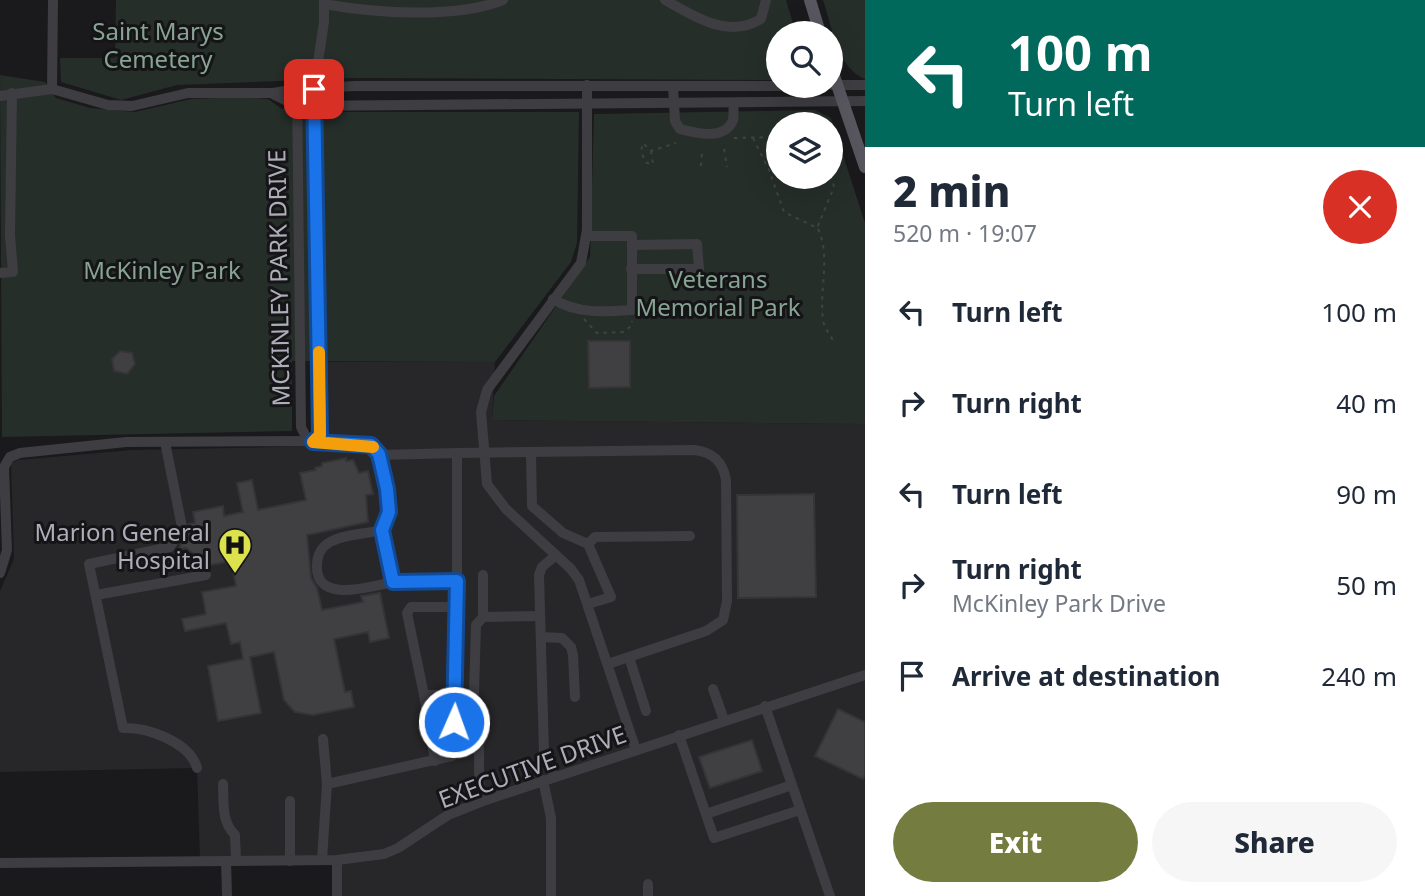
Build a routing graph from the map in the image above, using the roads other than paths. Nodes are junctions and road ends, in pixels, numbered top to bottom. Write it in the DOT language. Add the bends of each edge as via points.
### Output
graph roads {
  1 [pos="52,0"];
  2 [pos="503,0"];
  3 [pos="665,0"];
  4 [pos="766,0"];
  5 [pos="810,0"];
  6 [pos="324,2"];
  7 [pos="816,21"];
  8 [pos="587,85"];
  9 [pos="843,85"];
  10 [pos="865,85"];
  11 [pos="673,86"];
  12 [pos="766,86"];
  13 [pos="52,89"];
  14 [pos="297,89"];
  15 [pos="314,89"];
  16 [pos="12,93"];
  17 [pos="273,93"];
  18 [pos="0,96"];
  19 [pos="841,98"];
  20 [pos="843,101"];
  21 [pos="865,101"];
  22 [pos="733,103"];
  23 [pos="674,104"];
  24 [pos="314,105"];
  25 [pos="587,105"];
  26 [pos="297,106"];
  27 [pos="865,167"];
  28 [pos="587,236"];
  29 [pos="632,245"];
  30 [pos="631,269"];
  31 [pos="0,273"];
  32 [pos="553,299"];
  33 [pos="165,442"];
  34 [pos="313,442"];
  35 [pos="457,453"];
  36 [pos="483,453"];
  37 [pos="531,453"];
  38 [pos="379,454"];
  39 [pos="382,530"];
  40 [pos="690,536"];
  41 [pos="588,544"];
  42 [pos="556,555"];
  43 [pos="0,573"];
  44 [pos="206,575"];
  45 [pos="483,575"];
  46 [pos="457,581"];
  47 [pos="393,582"];
  48 [pos="96,595"];
  49 [pos="588,604"];
  50 [pos="456,607"];
  51 [pos="483,617"];
  52 [pos="540,617"];
  53 [pos="541,637"];
  54 [pos="629,657"];
  55 [pos="608,664"];
  56 [pos="865,674"];
  57 [pos="713,689"];
  58 [pos="424,695"];
  59 [pos="455,695"];
  60 [pos="575,697"];
  61 [pos="765,706"];
  62 [pos="646,711"];
  63 [pos="724,720"];
  64 [pos="679,735"];
  65 [pos="323,740"];
  66 [pos="636,750"];
  67 [pos="435,761"];
  68 [pos="197,768"];
  69 [pos="554,776"];
  70 [pos="543,780"];
  71 [pos="223,784"];
  72 [pos="327,784"];
  73 [pos="792,785"];
  74 [pos="290,801"];
  75 [pos="483,801"];
  76 [pos="800,810"];
  77 [pos="706,814"];
  78 [pos="322,860"];
  79 [pos="337,860"];
  80 [pos="231,861"];
  81 [pos="290,861"];
  82 [pos="0,863"];
  83 [pos="648,884"];
  84 [pos="227,896"];
  85 [pos="337,896"];
  86 [pos="551,896"];
  87 [pos="648,896"];
  88 [pos="830,896"];
  1 -- 13 [label="street"];
  2 -- 6 [label="street" via="483,8 421,12 363,11"];
  3 -- 4 [label="street" via="704,22 732,28 749,27 761,19"];
  5 -- 7 [label="main road"];
  6 -- 15 [label="street, MCKINLEY PARK DRIVE"];
  8 -- 11 [label="street"];
  8 -- 15 [label="street"];
  8 -- 25 [label="street"];
  9 -- 10 [label="street"];
  11 -- 12 [label="street"];
  11 -- 23 [label="street"];
  13 -- 16 [label="street"];
  13 -- 17 [label="street" via="108,105 132,106 188,93"];
  14 -- 15 [label="street"];
  14 -- 17 [label="street"];
  14 -- 26 [label="street, MCKINLEY PARK DRIVE"];
  15 -- 24 [label="street, MCKINLEY PARK DRIVE"];
  16 -- 18 [label="street"];
  16 -- 31 [label="street" via="13,272"];
  17 -- 26 [label="street"];
  19 -- 20 [label="main road"];
  20 -- 21 [label="street"];
  20 -- 22 [label="street"];
  20 -- 27 [label="main road"];
  22 -- 23 [label="street"];
  22 -- 23 [label="street" via="733,121 706,136 680,129"];
  23 -- 25 [label="street"];
  24 -- 25 [label="street"];
  24 -- 26 [label="street"];
  24 -- 34 [label="street, MCKINLEY PARK DRIVE" via="320,435"];
  25 -- 28 [label="street"];
  26 -- 34 [label="street, MCKINLEY PARK DRIVE" via="301,427"];
  28 -- 29 [label="street" via="632,236"];
  28 -- 32 [label="street" via="581,263"];
  29 -- 30 [label="street"];
  29 -- 30 [label="street" via="697,244 699,269"];
  30 -- 32 [label="street" via="632,310 568,308"];
  32 -- 36 [label="street" via="487,390 481,412"];
  33 -- 34 [label="street"];
  33 -- 43 [label="street" via="126,442 10,457 5,467 7,550"];
  33 -- 48 [label="street" via="182,527 170,547 89,564"];
  34 -- 38 [label="street" via="371,445"];
  35 -- 36 [label="street"];
  35 -- 38 [label="street"];
  35 -- 46 [label="street"];
  36 -- 37 [label="street"];
  36 -- 42 [label="street" via="486,484 493,495"];
  37 -- 41 [label="street" via="532,506 564,533"];
  37 -- 54 [label="street" via="694,450 713,455 724,471 726,612 717,626"];
  38 -- 39 [label="street" via="389,509"];
  39 -- 47 [label="street"];
  39 -- 47 [label="street" via="330,542 318,555 317,571 326,585 341,591"];
  40 -- 41 [label="street" via="595,537"];
  41 -- 49 [label="street" via="611,597"];
  42 -- 49 [label="street" via="579,580"];
  42 -- 52 [label="street" via="539,575"];
  44 -- 48 [label="street"];
  45 -- 51 [label="street"];
  46 -- 47 [label="street"];
  46 -- 50 [label="street"];
  48 -- 68 [label="street" via="123,728 140,727 186,748"];
  49 -- 55 [label="street"];
  50 -- 58 [label="street" via="411,607 407,612"];
  50 -- 59 [label="street"];
  51 -- 52 [label="street"];
  51 -- 75 [label="street" via="476,625 473,726 478,736 478,784"];
  52 -- 53 [label="street"];
  53 -- 60 [label="street" via="562,638 571,647"];
  53 -- 69 [label="street" via="544,752"];
  54 -- 55 [label="street"];
  54 -- 62 [label="street"];
  55 -- 66 [label="street"];
  56 -- 61 [label="street, EXECUTIVE DRIVE"];
  57 -- 63 [label="street"];
  58 -- 59 [label="street"];
  58 -- 67 [label="street"];
  59 -- 67 [label="street" via="452,756"];
  61 -- 63 [label="street, EXECUTIVE DRIVE"];
  61 -- 73 [label="street"];
  63 -- 64 [label="street, EXECUTIVE DRIVE"];
  64 -- 66 [label="street, EXECUTIVE DRIVE"];
  64 -- 77 [label="street"];
  65 -- 72 [label="street"];
  66 -- 69 [label="street, EXECUTIVE DRIVE"];
  67 -- 72 [label="street"];
  69 -- 70 [label="street, EXECUTIVE DRIVE"];
  70 -- 75 [label="street, EXECUTIVE DRIVE"];
  70 -- 86 [label="street" via="551,818"];
  71 -- 80 [label="street" via="224,818 235,835"];
  72 -- 78 [label="street"];
  73 -- 76 [label="street"];
  73 -- 77 [label="street"];
  74 -- 81 [label="street"];
  75 -- 79 [label="street, EXECUTIVE DRIVE" via="448,815 384,854"];
  76 -- 77 [label="street" via="714,838"];
  76 -- 88 [label="street"];
  78 -- 79 [label="street, EXECUTIVE DRIVE"];
  78 -- 81 [label="street, EXECUTIVE DRIVE"];
  79 -- 85 [label="street"];
  80 -- 81 [label="street, EXECUTIVE DRIVE"];
  80 -- 82 [label="street, EXECUTIVE DRIVE"];
  80 -- 84 [label="street"];
  83 -- 87 [label="street"];
}
